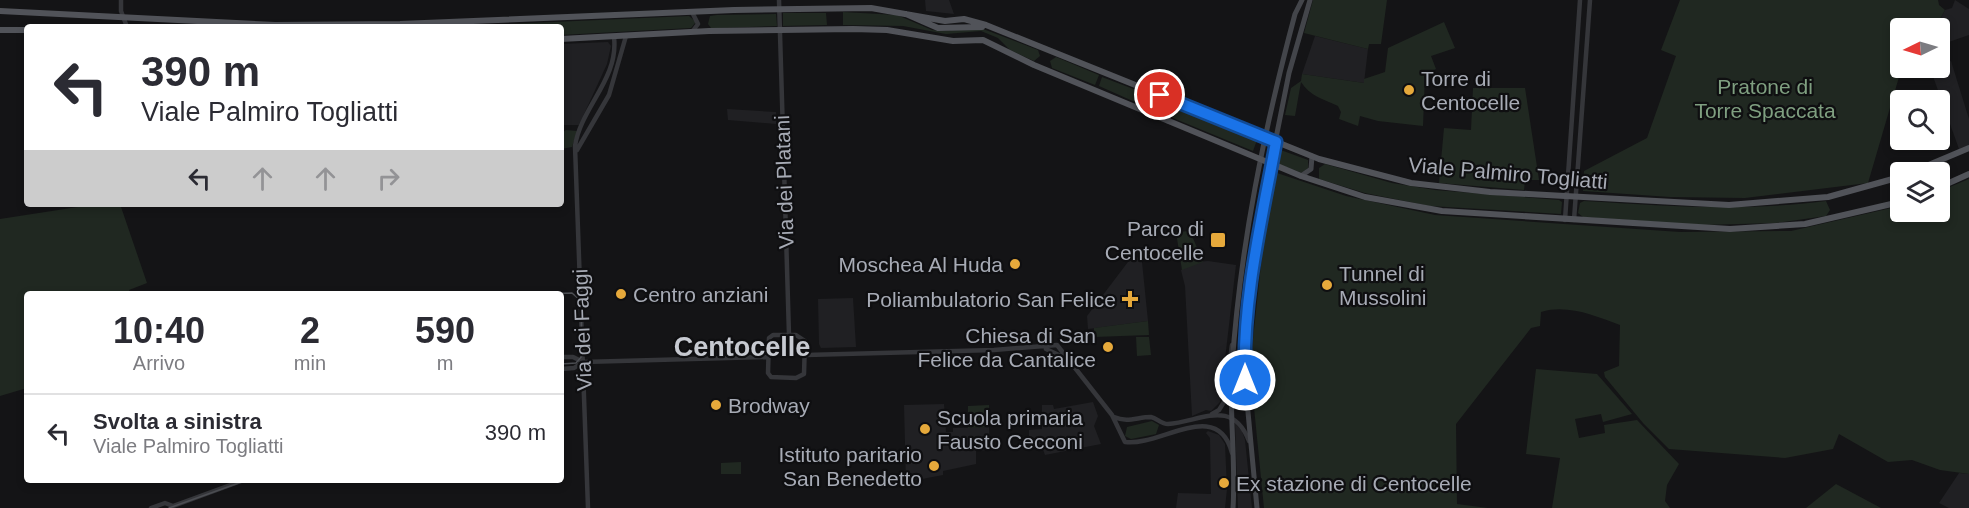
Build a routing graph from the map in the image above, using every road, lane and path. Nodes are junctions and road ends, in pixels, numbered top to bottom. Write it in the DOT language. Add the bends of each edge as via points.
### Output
graph roads {
  1 [pos="122,0"];
  2 [pos="779,0"];
  3 [pos="1302,0"];
  4 [pos="1310,0"];
  5 [pos="1580,0"];
  6 [pos="1590,0"];
  7 [pos="779,9"];
  8 [pos="0,12"];
  9 [pos="692,12"];
  10 [pos="902,12"];
  11 [pos="122,16"];
  12 [pos="125,24"];
  13 [pos="222,24"];
  14 [pos="440,24"];
  15 [pos="986,25"];
  16 [pos="994,28"];
  17 [pos="0,30"];
  18 [pos="24,30"];
  19 [pos="779,30"];
  20 [pos="692,32"];
  21 [pos="614,36"];
  22 [pos="626,36"];
  23 [pos="564,39"];
  24 [pos="1175,101"];
  25 [pos="1168,121"];
  26 [pos="1265,138"];
  27 [pos="1276,142"];
  28 [pos="1969,148"];
  29 [pos="576,152"];
  30 [pos="1312,156"];
  31 [pos="1259,159"];
  32 [pos="1936,162"];
  33 [pos="1272,164"];
  34 [pos="1969,174"];
  35 [pos="1301,176"];
  36 [pos="1890,180"];
  37 [pos="1950,183"];
  38 [pos="1567,197"];
  39 [pos="1575,198"];
  40 [pos="1890,204"];
  41 [pos="1565,219"];
  42 [pos="1574,220"];
  43 [pos="789,335"];
  44 [pos="1235,337"];
  45 [pos="1044,348"];
  46 [pos="806,355"];
  47 [pos="564,357"];
  48 [pos="768,357"];
  49 [pos="1065,359"];
  50 [pos="584,362"];
  51 [pos="564,369"];
  52 [pos="1112,415"];
  53 [pos="1208,416"];
  54 [pos="1232,419"];
  55 [pos="1253,451"];
  56 [pos="1234,467"];
  57 [pos="236,483"];
  58 [pos="172,507"];
  59 [pos="150,508"];
  60 [pos="588,508"];
  61 [pos="1233,508"];
  62 [pos="1257,508"];
  1 -- 11 [label="street"];
  2 -- 7 [label="street, Via dei Platani"];
  3 -- 26 [label="main road" via="1295,12"];
  4 -- 27 [label="main road" via="1289,73"];
  5 -- 38 [label="street"];
  6 -- 39 [label="street"];
  7 -- 9 [label="main road, Viale Palmiro Togliatti"];
  7 -- 10 [label="main road, Viale Palmiro Togliatti" via="871,8"];
  7 -- 19 [label="street, Via dei Platani"];
  8 -- 11 [label="main road, Viale Palmiro Togliatti"];
  9 -- 14 [label="main road, Viale Palmiro Togliatti"];
  9 -- 20 [label="street" via="698,22"];
  10 -- 15 [label="main road, Viale Palmiro Togliatti"];
  10 -- 15 [label="main road, Viale Palmiro Togliatti" via="941,24"];
  10 -- 16 [label="main road, Viale Palmiro Togliatti" via="936,28"];
  11 -- 12 [label="street"];
  11 -- 13 [label="main road, Viale Palmiro Togliatti"];
  15 -- 16 [label="main road, Viale Palmiro Togliatti"];
  16 -- 24 [label="main road, Viale Palmiro Togliatti"];
  17 -- 18 [label="main road"];
  19 -- 20 [label="main road, Viale Palmiro Togliatti"];
  19 -- 25 [label="main road, Viale Palmiro Togliatti" via="873,29 943,39 982,36 1016,57"];
  19 -- 43 [label="street, Via dei Platani"];
  20 -- 22 [label="main road, Viale Palmiro Togliatti"];
  21 -- 22 [label="main road, Viale Palmiro Togliatti"];
  21 -- 23 [label="main road, Viale Palmiro Togliatti"];
  21 -- 29 [label="street, Via dei Faggi" via="609,72 579,132"];
  22 -- 29 [label="street" via="609,96"];
  24 -- 25 [label="main road" via="1168,109"];
  24 -- 26 [label="main road, Viale Palmiro Togliatti"];
  25 -- 31 [label="main road, Viale Palmiro Togliatti"];
  26 -- 27 [label="main road, Viale Palmiro Togliatti"];
  26 -- 31 [label="main road"];
  27 -- 30 [label="main road, Viale Palmiro Togliatti"];
  27 -- 33 [label="main road"];
  28 -- 32 [label="main road"];
  29 -- 50 [label="street, Via dei Faggi"];
  30 -- 35 [label="main road" via="1311,169"];
  30 -- 38 [label="main road, Viale Palmiro Togliatti" via="1411,183"];
  31 -- 33 [label="main road, Viale Palmiro Togliatti"];
  31 -- 44 [label="main road"];
  33 -- 35 [label="main road, Viale Palmiro Togliatti"];
  33 -- 55 [label="main road" via="1251,290 1245,367"];
  34 -- 37 [label="main road"];
  35 -- 41 [label="main road, Viale Palmiro Togliatti" via="1359,195 1423,209"];
  36 -- 39 [label="main road, Viale Palmiro Togliatti" via="1828,197 1767,204"];
  38 -- 39 [label="main road, Viale Palmiro Togliatti"];
  38 -- 41 [label="street"];
  39 -- 42 [label="street"];
  40 -- 42 [label="main road, Viale Palmiro Togliatti" via="1771,228"];
  41 -- 42 [label="main road, Viale Palmiro Togliatti"];
  43 -- 46 [label="street" via="804,339"];
  43 -- 48 [label="street" via="770,337"];
  44 -- 53 [label="street" via="1224,402"];
  44 -- 54 [label="main road"];
  45 -- 46 [label="street"];
  45 -- 49 [label="street"];
  45 -- 49 [label="street" via="1057,345"];
  46 -- 48 [label="street" via="805,372 796,378 771,377"];
  47 -- 50 [label="street"];
  48 -- 50 [label="street"];
  49 -- 52 [label="street"];
  50 -- 51 [label="street"];
  50 -- 60 [label="street, Via dei Faggi"];
  52 -- 53 [label="street" via="1124,420 1152,417 1167,424"];
  52 -- 56 [label="street" via="1127,442 1202,427 1217,429 1229,443"];
  53 -- 54 [label="street"];
  54 -- 55 [label="street" via="1245,432"];
  54 -- 56 [label="main road"];
  55 -- 62 [label="main road"];
  56 -- 61 [label="main road"];
  57 -- 58 [label="street"];
  58 -- 59 [label="street" via="165,503"];
}
